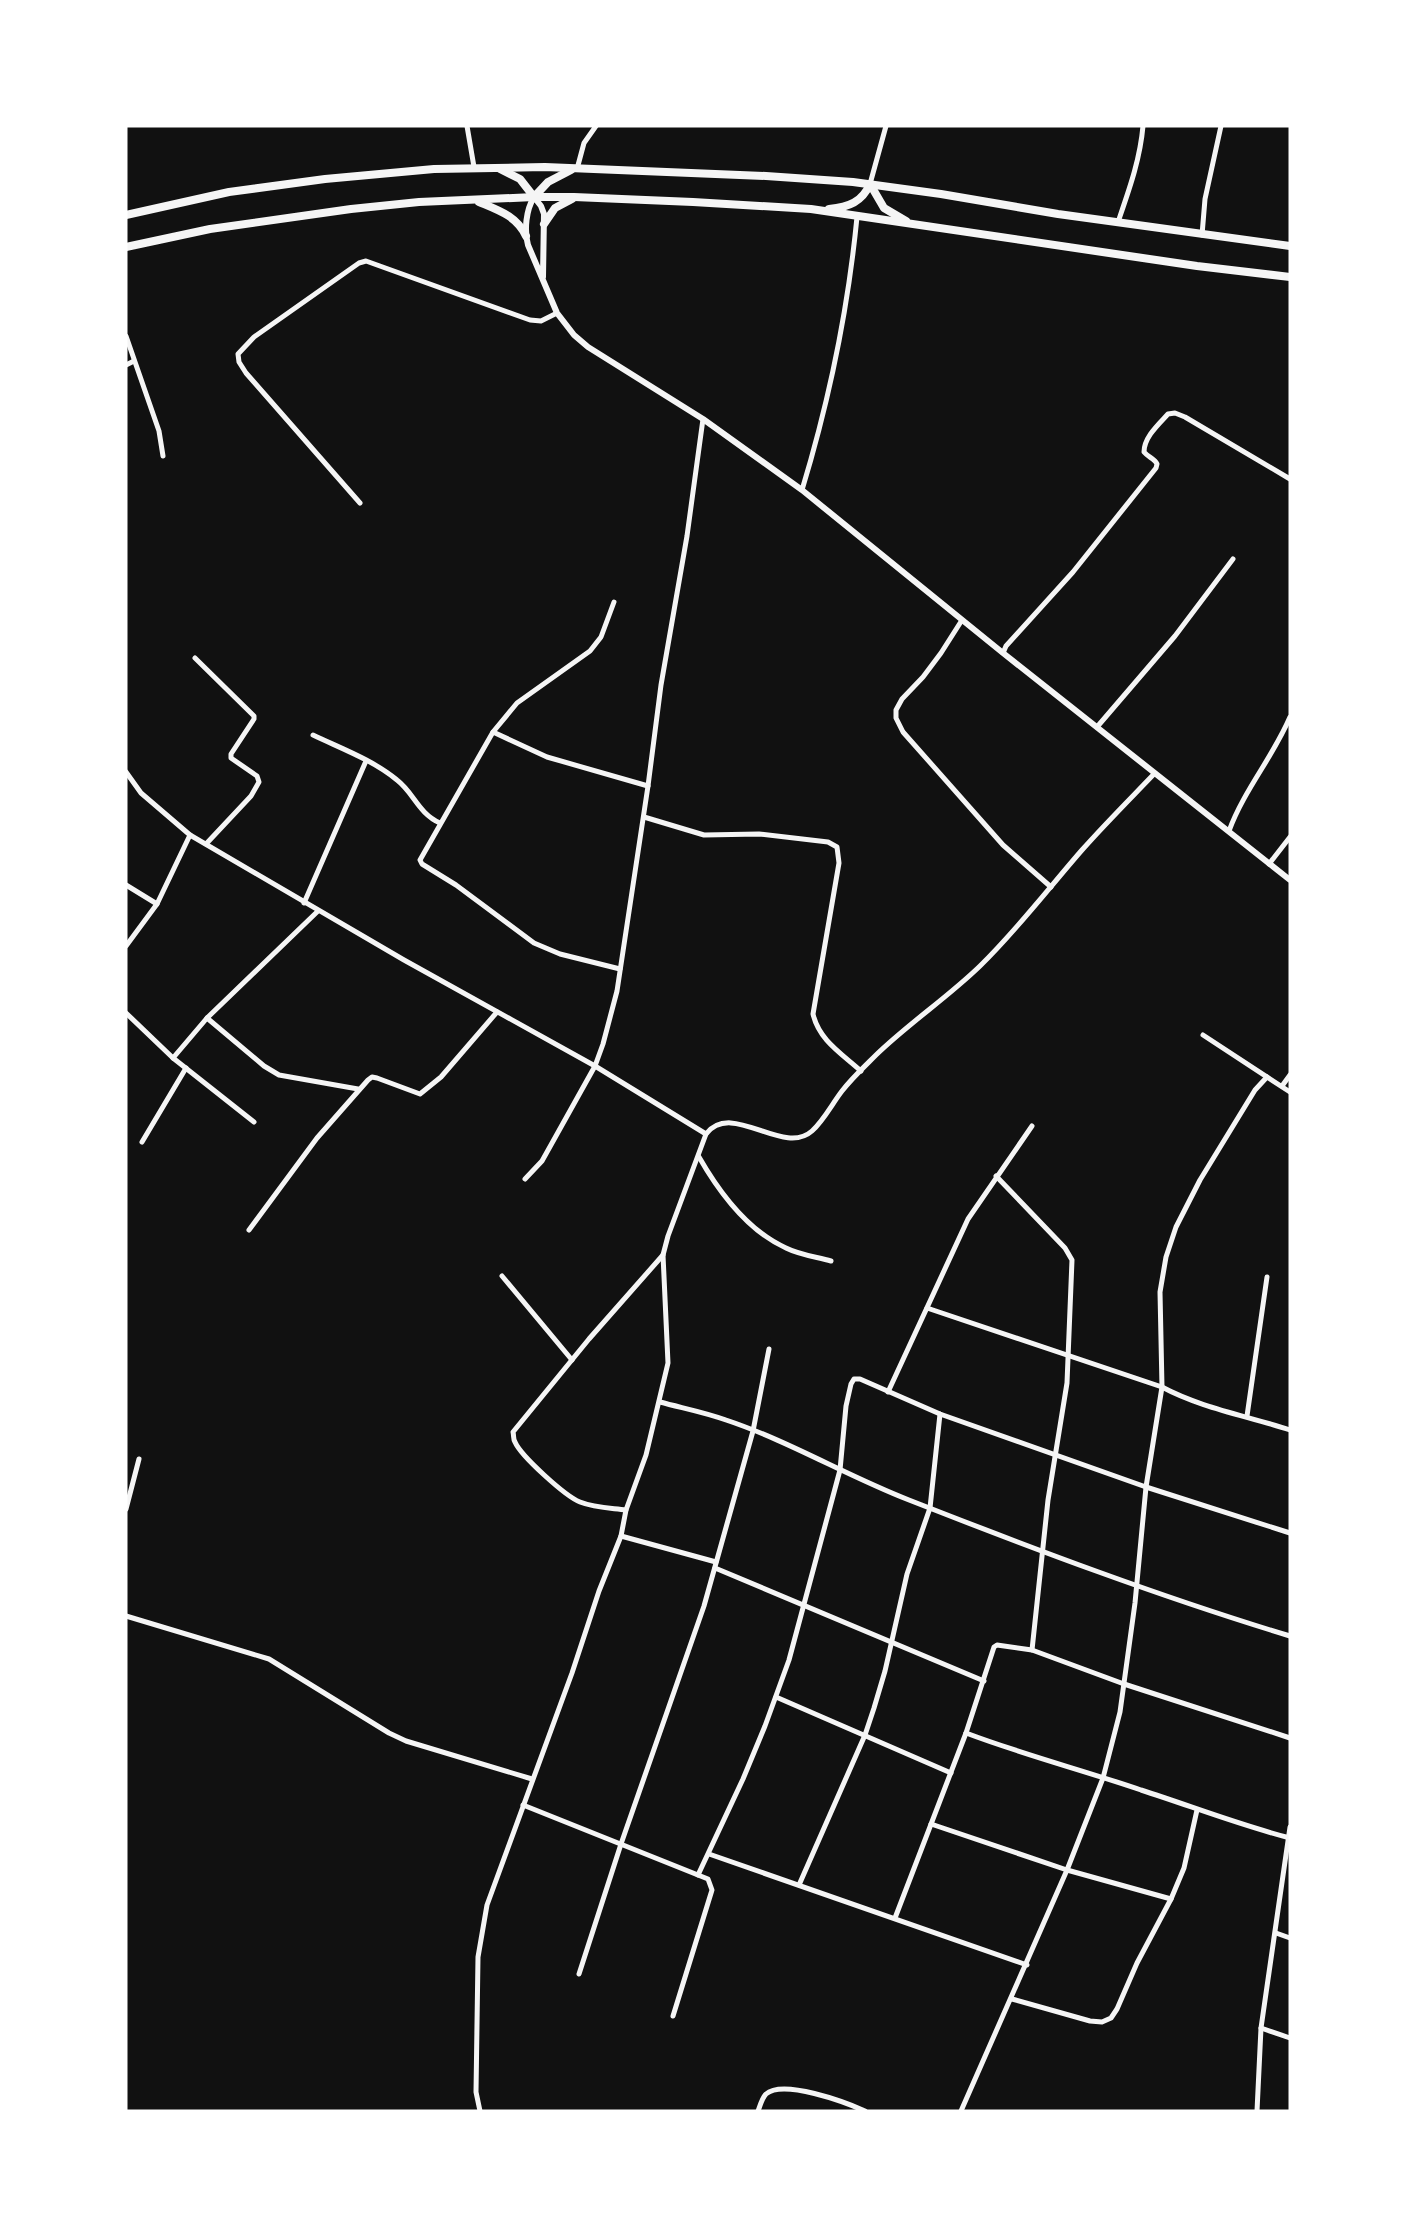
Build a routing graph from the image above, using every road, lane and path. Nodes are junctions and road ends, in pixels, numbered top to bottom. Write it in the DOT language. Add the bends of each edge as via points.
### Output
graph roads {
  1 [pos="466,126"];
  2 [pos="596,126"];
  3 [pos="886,126"];
  4 [pos="1221,126"];
  5 [pos="1141,127"];
  6 [pos="491,166"];
  7 [pos="474,167"];
  8 [pos="577,169"];
  9 [pos="870,184"];
  10 [pos="534,197"];
  11 [pos="574,197"];
  12 [pos="473,200"];
  13 [pos="811,210"];
  14 [pos="126,214"];
  15 [pos="857,217"];
  16 [pos="1118,222"];
  17 [pos="544,224"];
  18 [pos="911,224"];
  19 [pos="1202,235"];
  20 [pos="525,236"];
  21 [pos="1290,246"];
  22 [pos="126,247"];
  23 [pos="543,277"];
  24 [pos="1290,277"];
  25 [pos="557,313"];
  26 [pos="126,336"];
  27 [pos="134,361"];
  28 [pos="126,365"];
  29 [pos="703,419"];
  30 [pos="163,456"];
  31 [pos="1290,479"];
  32 [pos="802,490"];
  33 [pos="360,504"];
  34 [pos="1233,559"];
  35 [pos="614,602"];
  36 [pos="962,620"];
  37 [pos="1003,653"];
  38 [pos="195,658"];
  39 [pos="1290,717"];
  40 [pos="1097,727"];
  41 [pos="493,732"];
  42 [pos="313,735"];
  43 [pos="366,761"];
  44 [pos="126,772"];
  45 [pos="1154,774"];
  46 [pos="648,786"];
  47 [pos="644,817"];
  48 [pos="440,822"];
  49 [pos="1229,831"];
  50 [pos="190,835"];
  51 [pos="1290,837"];
  52 [pos="206,844"];
  53 [pos="1269,864"];
  54 [pos="1290,880"];
  55 [pos="126,885"];
  56 [pos="1051,886"];
  57 [pos="304,903"];
  58 [pos="157,904"];
  59 [pos="318,911"];
  60 [pos="126,946"];
  61 [pos="620,969"];
  62 [pos="497,1012"];
  63 [pos="126,1013"];
  64 [pos="207,1018"];
  65 [pos="1203,1035"];
  66 [pos="173,1058"];
  67 [pos="595,1066"];
  68 [pos="186,1068"];
  69 [pos="861,1071"];
  70 [pos="1290,1075"];
  71 [pos="1266,1077"];
  72 [pos="1282,1086"];
  73 [pos="358,1089"];
  74 [pos="1290,1092"];
  75 [pos="254,1122"];
  76 [pos="1032,1126"];
  77 [pos="706,1134"];
  78 [pos="142,1142"];
  79 [pos="699,1158"];
  80 [pos="996,1176"];
  81 [pos="525,1179"];
  82 [pos="249,1230"];
  83 [pos="663,1255"];
  84 [pos="831,1261"];
  85 [pos="502,1276"];
  86 [pos="1267,1277"];
  87 [pos="927,1308"];
  88 [pos="769,1349"];
  89 [pos="1068,1355"];
  90 [pos="572,1360"];
  91 [pos="1162,1387"];
  92 [pos="888,1392"];
  93 [pos="660,1402"];
  94 [pos="940,1414"];
  95 [pos="1247,1416"];
  96 [pos="1290,1430"];
  97 [pos="753,1431"];
  98 [pos="1056,1455"];
  99 [pos="139,1459"];
  100 [pos="840,1470"];
  101 [pos="1146,1487"];
  102 [pos="930,1508"];
  103 [pos="126,1509"];
  104 [pos="626,1510"];
  105 [pos="1290,1533"];
  106 [pos="621,1536"];
  107 [pos="1041,1552"];
  108 [pos="716,1565"];
  109 [pos="1136,1585"];
  110 [pos="803,1604"];
  111 [pos="126,1616"];
  112 [pos="1290,1636"];
  113 [pos="890,1640"];
  114 [pos="1032,1650"];
  115 [pos="984,1681"];
  116 [pos="1124,1684"];
  117 [pos="776,1697"];
  118 [pos="966,1733"];
  119 [pos="865,1735"];
  120 [pos="1290,1738"];
  121 [pos="951,1773"];
  122 [pos="1103,1778"];
  123 [pos="532,1779"];
  124 [pos="524,1805"];
  125 [pos="1197,1810"];
  126 [pos="931,1824"];
  127 [pos="1290,1827"];
  128 [pos="1289,1838"];
  129 [pos="621,1844"];
  130 [pos="709,1854"];
  131 [pos="1067,1870"];
  132 [pos="698,1875"];
  133 [pos="799,1885"];
  134 [pos="1171,1899"];
  135 [pos="895,1918"];
  136 [pos="1276,1933"];
  137 [pos="1290,1938"];
  138 [pos="1027,1965"];
  139 [pos="579,1974"];
  140 [pos="1012,1999"];
  141 [pos="673,2016"];
  142 [pos="1261,2028"];
  143 [pos="1290,2038"];
  144 [pos="480,2111"];
  145 [pos="758,2111"];
  146 [pos="865,2111"];
  147 [pos="961,2111"];
  148 [pos="1257,2111"];
  1 -- 7 [label="street"];
  2 -- 8 [label="street" via="584,143"];
  3 -- 9 [label="street"];
  4 -- 19 [label="street" via="1205,199"];
  5 -- 16 [label="street" via="1142,146 1135,175"];
  6 -- 7 [label="main road"];
  6 -- 8 [label="main road"];
  6 -- 10 [label="main road" via="520,179"];
  7 -- 14 [label="main road" via="284,184"];
  8 -- 9 [label="main road"];
  8 -- 10 [label="main road" via="548,182"];
  9 -- 13 [label="main road" via="862,198 849,206"];
  9 -- 16 [label="main road"];
  9 -- 18 [label="main road" via="884,208"];
  10 -- 11 [label="main road"];
  10 -- 12 [label="main road"];
  10 -- 17 [label="street" via="541,206"];
  10 -- 20 [label="street"];
  11 -- 13 [label="main road"];
  11 -- 17 [label="main road" via="555,208"];
  12 -- 20 [label="main road" via="510,216"];
  12 -- 22 [label="main road" via="308,214"];
  13 -- 15 [label="main road"];
  15 -- 18 [label="main road"];
  15 -- 32 [label="street" via="837,353"];
  16 -- 19 [label="main road"];
  17 -- 23 [label="street"];
  18 -- 24 [label="main road"];
  19 -- 21 [label="main road"];
  20 -- 23 [label="street"];
  23 -- 25 [label="street"];
  25 -- 29 [label="street" via="588,347"];
  25 -- 33 [label="street" via="540,321 530,320 366,261 244,346 238,354 246,373"];
  26 -- 27 [label="street"];
  27 -- 28 [label="street"];
  27 -- 30 [label="street" via="159,431"];
  29 -- 32 [label="street"];
  29 -- 46 [label="street"];
  31 -- 37 [label="street" via="1185,417 1168,414 1144,446 1147,456 1156,461 1155,468"];
  32 -- 36 [label="street"];
  34 -- 40 [label="street" via="1175,636"];
  35 -- 41 [label="street" via="602,637 590,651 517,704"];
  36 -- 37 [label="street"];
  36 -- 56 [label="street" via="923,677 902,699 896,718 903,732 1003,845"];
  37 -- 40 [label="street"];
  38 -- 52 [label="street" via="254,716 231,758 260,782"];
  39 -- 49 [label="street" via="1238,807"];
  40 -- 45 [label="street"];
  41 -- 46 [label="street" via="547,757"];
  41 -- 48 [label="street"];
  42 -- 43 [label="street"];
  43 -- 48 [label="street" via="395,778 422,811"];
  43 -- 57 [label="street"];
  44 -- 50 [label="street" via="141,793"];
  45 -- 49 [label="street"];
  45 -- 56 [label="street"];
  46 -- 47 [label="street"];
  47 -- 61 [label="street"];
  47 -- 69 [label="street" via="704,836 759,834 828,842 837,847 839,863 813,1014 816,1028 826,1040"];
  48 -- 61 [label="street" via="422,854 422,864 534,943 560,954"];
  49 -- 53 [label="street"];
  50 -- 52 [label="street"];
  50 -- 58 [label="street"];
  51 -- 53 [label="street"];
  52 -- 57 [label="street"];
  53 -- 54 [label="street"];
  55 -- 58 [label="street"];
  56 -- 69 [label="street" via="978,968 893,1038"];
  57 -- 59 [label="street"];
  58 -- 60 [label="street"];
  59 -- 62 [label="street"];
  59 -- 64 [label="street"];
  61 -- 67 [label="street"];
  62 -- 67 [label="street"];
  62 -- 73 [label="street" via="441,1077 420,1094 372,1077"];
  63 -- 66 [label="street"];
  64 -- 66 [label="street"];
  64 -- 73 [label="street" via="279,1075"];
  65 -- 71 [label="street"];
  66 -- 68 [label="street"];
  67 -- 77 [label="street"];
  67 -- 81 [label="street" via="542,1161"];
  68 -- 75 [label="street"];
  68 -- 78 [label="street"];
  69 -- 77 [label="street" via="811,1132 796,1139 729,1124 711,1128"];
  70 -- 72 [label="street"];
  71 -- 72 [label="street"];
  71 -- 91 [label="street" via="1200,1180 1176,1227 1160,1292"];
  72 -- 74 [label="street"];
  73 -- 82 [label="street"];
  76 -- 80 [label="street"];
  77 -- 79 [label="street"];
  79 -- 83 [label="street"];
  79 -- 84 [label="street" via="728,1202 766,1236 786,1248"];
  80 -- 87 [label="street" via="968,1219"];
  80 -- 89 [label="street" via="1070,1255"];
  83 -- 90 [label="street"];
  83 -- 93 [label="street" via="668,1363"];
  85 -- 90 [label="street"];
  86 -- 95 [label="street"];
  87 -- 89 [label="street"];
  87 -- 92 [label="street"];
  88 -- 97 [label="street"];
  89 -- 91 [label="street"];
  89 -- 98 [label="street"];
  90 -- 104 [label="street" via="516,1427 515,1442 548,1479 578,1501"];
  91 -- 95 [label="street" via="1179,1396"];
  91 -- 101 [label="street"];
  92 -- 94 [label="street"];
  92 -- 100 [label="street" via="854,1379 846,1406"];
  93 -- 97 [label="street"];
  93 -- 104 [label="street"];
  94 -- 98 [label="street"];
  94 -- 102 [label="street"];
  95 -- 96 [label="street"];
  97 -- 100 [label="street"];
  97 -- 108 [label="street"];
  98 -- 101 [label="street"];
  98 -- 107 [label="street"];
  99 -- 103 [label="street"];
  100 -- 102 [label="street"];
  100 -- 110 [label="street"];
  101 -- 105 [label="street"];
  101 -- 109 [label="street"];
  102 -- 107 [label="street"];
  102 -- 113 [label="street"];
  104 -- 106 [label="street"];
  106 -- 108 [label="street"];
  106 -- 123 [label="street"];
  107 -- 109 [label="street"];
  107 -- 114 [label="street"];
  108 -- 110 [label="street"];
  108 -- 129 [label="street"];
  109 -- 112 [label="street"];
  109 -- 116 [label="street"];
  110 -- 113 [label="street"];
  110 -- 117 [label="street"];
  111 -- 123 [label="street" via="269,1659 406,1741"];
  113 -- 115 [label="street"];
  113 -- 119 [label="street" via="885,1671"];
  114 -- 115 [label="street" via="997,1645"];
  114 -- 116 [label="street"];
  115 -- 118 [label="street"];
  116 -- 120 [label="street"];
  116 -- 122 [label="street"];
  117 -- 119 [label="street"];
  117 -- 130 [label="street"];
  118 -- 121 [label="street"];
  118 -- 122 [label="street"];
  119 -- 121 [label="street"];
  119 -- 133 [label="street"];
  121 -- 126 [label="street"];
  122 -- 125 [label="street"];
  122 -- 131 [label="street"];
  123 -- 124 [label="street"];
  124 -- 129 [label="street"];
  124 -- 144 [label="street" via="487,1905 478,1957 476,2092"];
  125 -- 128 [label="street"];
  125 -- 134 [label="street" via="1184,1868"];
  126 -- 131 [label="street"];
  126 -- 135 [label="street"];
  127 -- 128 [label="street"];
  128 -- 136 [label="street"];
  129 -- 132 [label="street"];
  129 -- 139 [label="street"];
  130 -- 132 [label="street"];
  130 -- 133 [label="street"];
  131 -- 134 [label="street"];
  131 -- 138 [label="street"];
  132 -- 141 [label="street" via="708,1879 712,1890"];
  133 -- 135 [label="street"];
  134 -- 140 [label="street" via="1111,2018 1090,2021"];
  135 -- 138 [label="street"];
  136 -- 137 [label="street"];
  136 -- 142 [label="street"];
  138 -- 140 [label="street"];
  140 -- 147 [label="street"];
  142 -- 143 [label="street"];
  142 -- 148 [label="street"];
  145 -- 146 [label="street" via="764,2095 776,2088 817,2094"];
}
